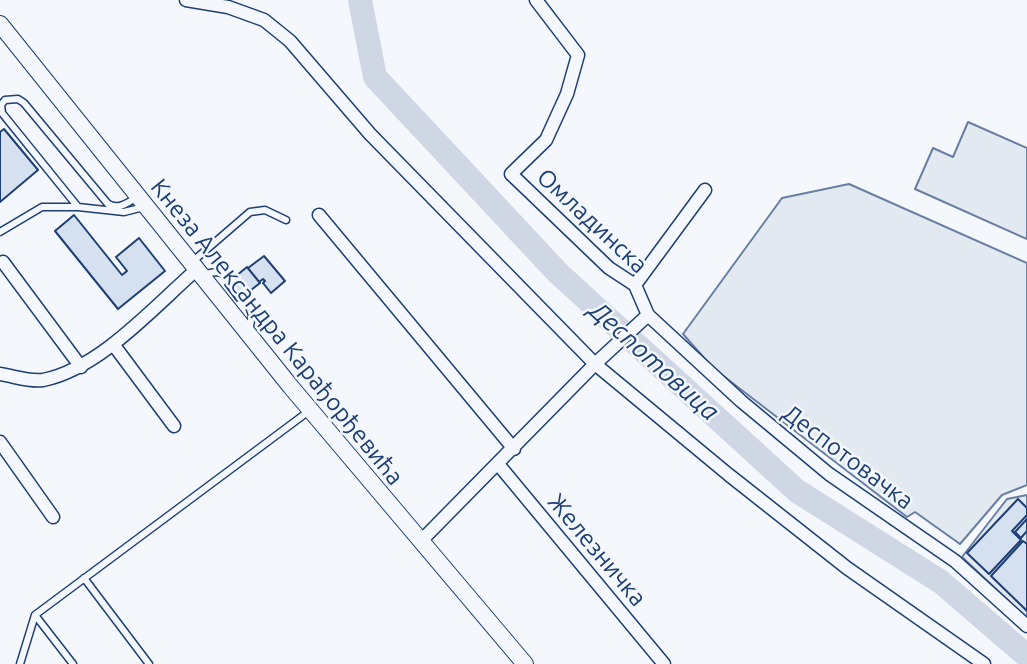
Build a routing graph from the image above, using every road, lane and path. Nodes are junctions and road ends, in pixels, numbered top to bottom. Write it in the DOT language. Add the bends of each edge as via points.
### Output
graph roads {
  1 [pos="190,0"];
  2 [pos="536,0"];
  3 [pos="0,24"];
  4 [pos="1,114"];
  5 [pos="705,190"];
  6 [pos="142,202"];
  7 [pos="78,207"];
  8 [pos="318,215"];
  9 [pos="286,220"];
  10 [pos="0,232"];
  11 [pos="4,262"];
  12 [pos="196,270"];
  13 [pos="232,280"];
  14 [pos="635,285"];
  15 [pos="245,295"];
  16 [pos="644,319"];
  17 [pos="248,334"];
  18 [pos="113,344"];
  19 [pos="595,364"];
  20 [pos="81,368"];
  21 [pos="0,374"];
  22 [pos="310,410"];
  23 [pos="174,426"];
  24 [pos="0,442"];
  25 [pos="514,449"];
  26 [pos="498,464"];
  27 [pos="53,517"];
  28 [pos="421,541"];
  29 [pos="84,578"];
  30 [pos="35,615"];
  31 [pos="1027,626"];
  32 [pos="20,664"];
  33 [pos="73,664"];
  34 [pos="149,664"];
  35 [pos="525,664"];
  36 [pos="664,664"];
  37 [pos="984,664"];
  1 -- 19 [label="street" via="228,6 264,20 290,41 370,134"];
  2 -- 14 [label="street, Омладинска" via="578,55 568,94 546,140 511,174 609,268"];
  3 -- 6 [label="street, Кнеза Александра Карађорђевића"];
  4 -- 6 [label="lane" via="5,100 18,99 108,204 120,207"];
  4 -- 7 [label="lane"];
  5 -- 14 [label="street"];
  6 -- 7 [label="lane" via="124,212"];
  6 -- 12 [label="street, Кнеза Александра Карађорђевића"];
  7 -- 10 [label="lane" via="42,207"];
  8 -- 25 [label="street"];
  9 -- 12 [label="lane" via="265,210 250,212"];
  11 -- 20 [label="street"];
  12 -- 13 [label="lane" via="219,272"];
  12 -- 17 [label="street, Кнеза Александра Карађорђевића"];
  12 -- 18 [label="street"];
  14 -- 16 [label="street, Омладинска"];
  15 -- 17 [label="lane" via="252,315"];
  16 -- 19 [label="street"];
  16 -- 31 [label="street, Деспотовачка" via="829,474 955,561"];
  17 -- 22 [label="street, Кнеза Александра Карађорђевића"];
  18 -- 20 [label="street"];
  18 -- 23 [label="street"];
  19 -- 25 [label="street"];
  19 -- 37 [label="street" via="847,568"];
  20 -- 21 [label="street" via="41,380"];
  22 -- 28 [label="street, Кнеза Александра Карађорђевића"];
  22 -- 29 [label="lane"];
  24 -- 27 [label="street"];
  25 -- 26 [label="street"];
  26 -- 28 [label="street"];
  26 -- 36 [label="street, Железничка"];
  28 -- 35 [label="street, Кнеза Александра Карађорђевића"];
  29 -- 30 [label="lane"];
  29 -- 34 [label="lane"];
  30 -- 32 [label="lane"];
  30 -- 33 [label="lane"];
}
